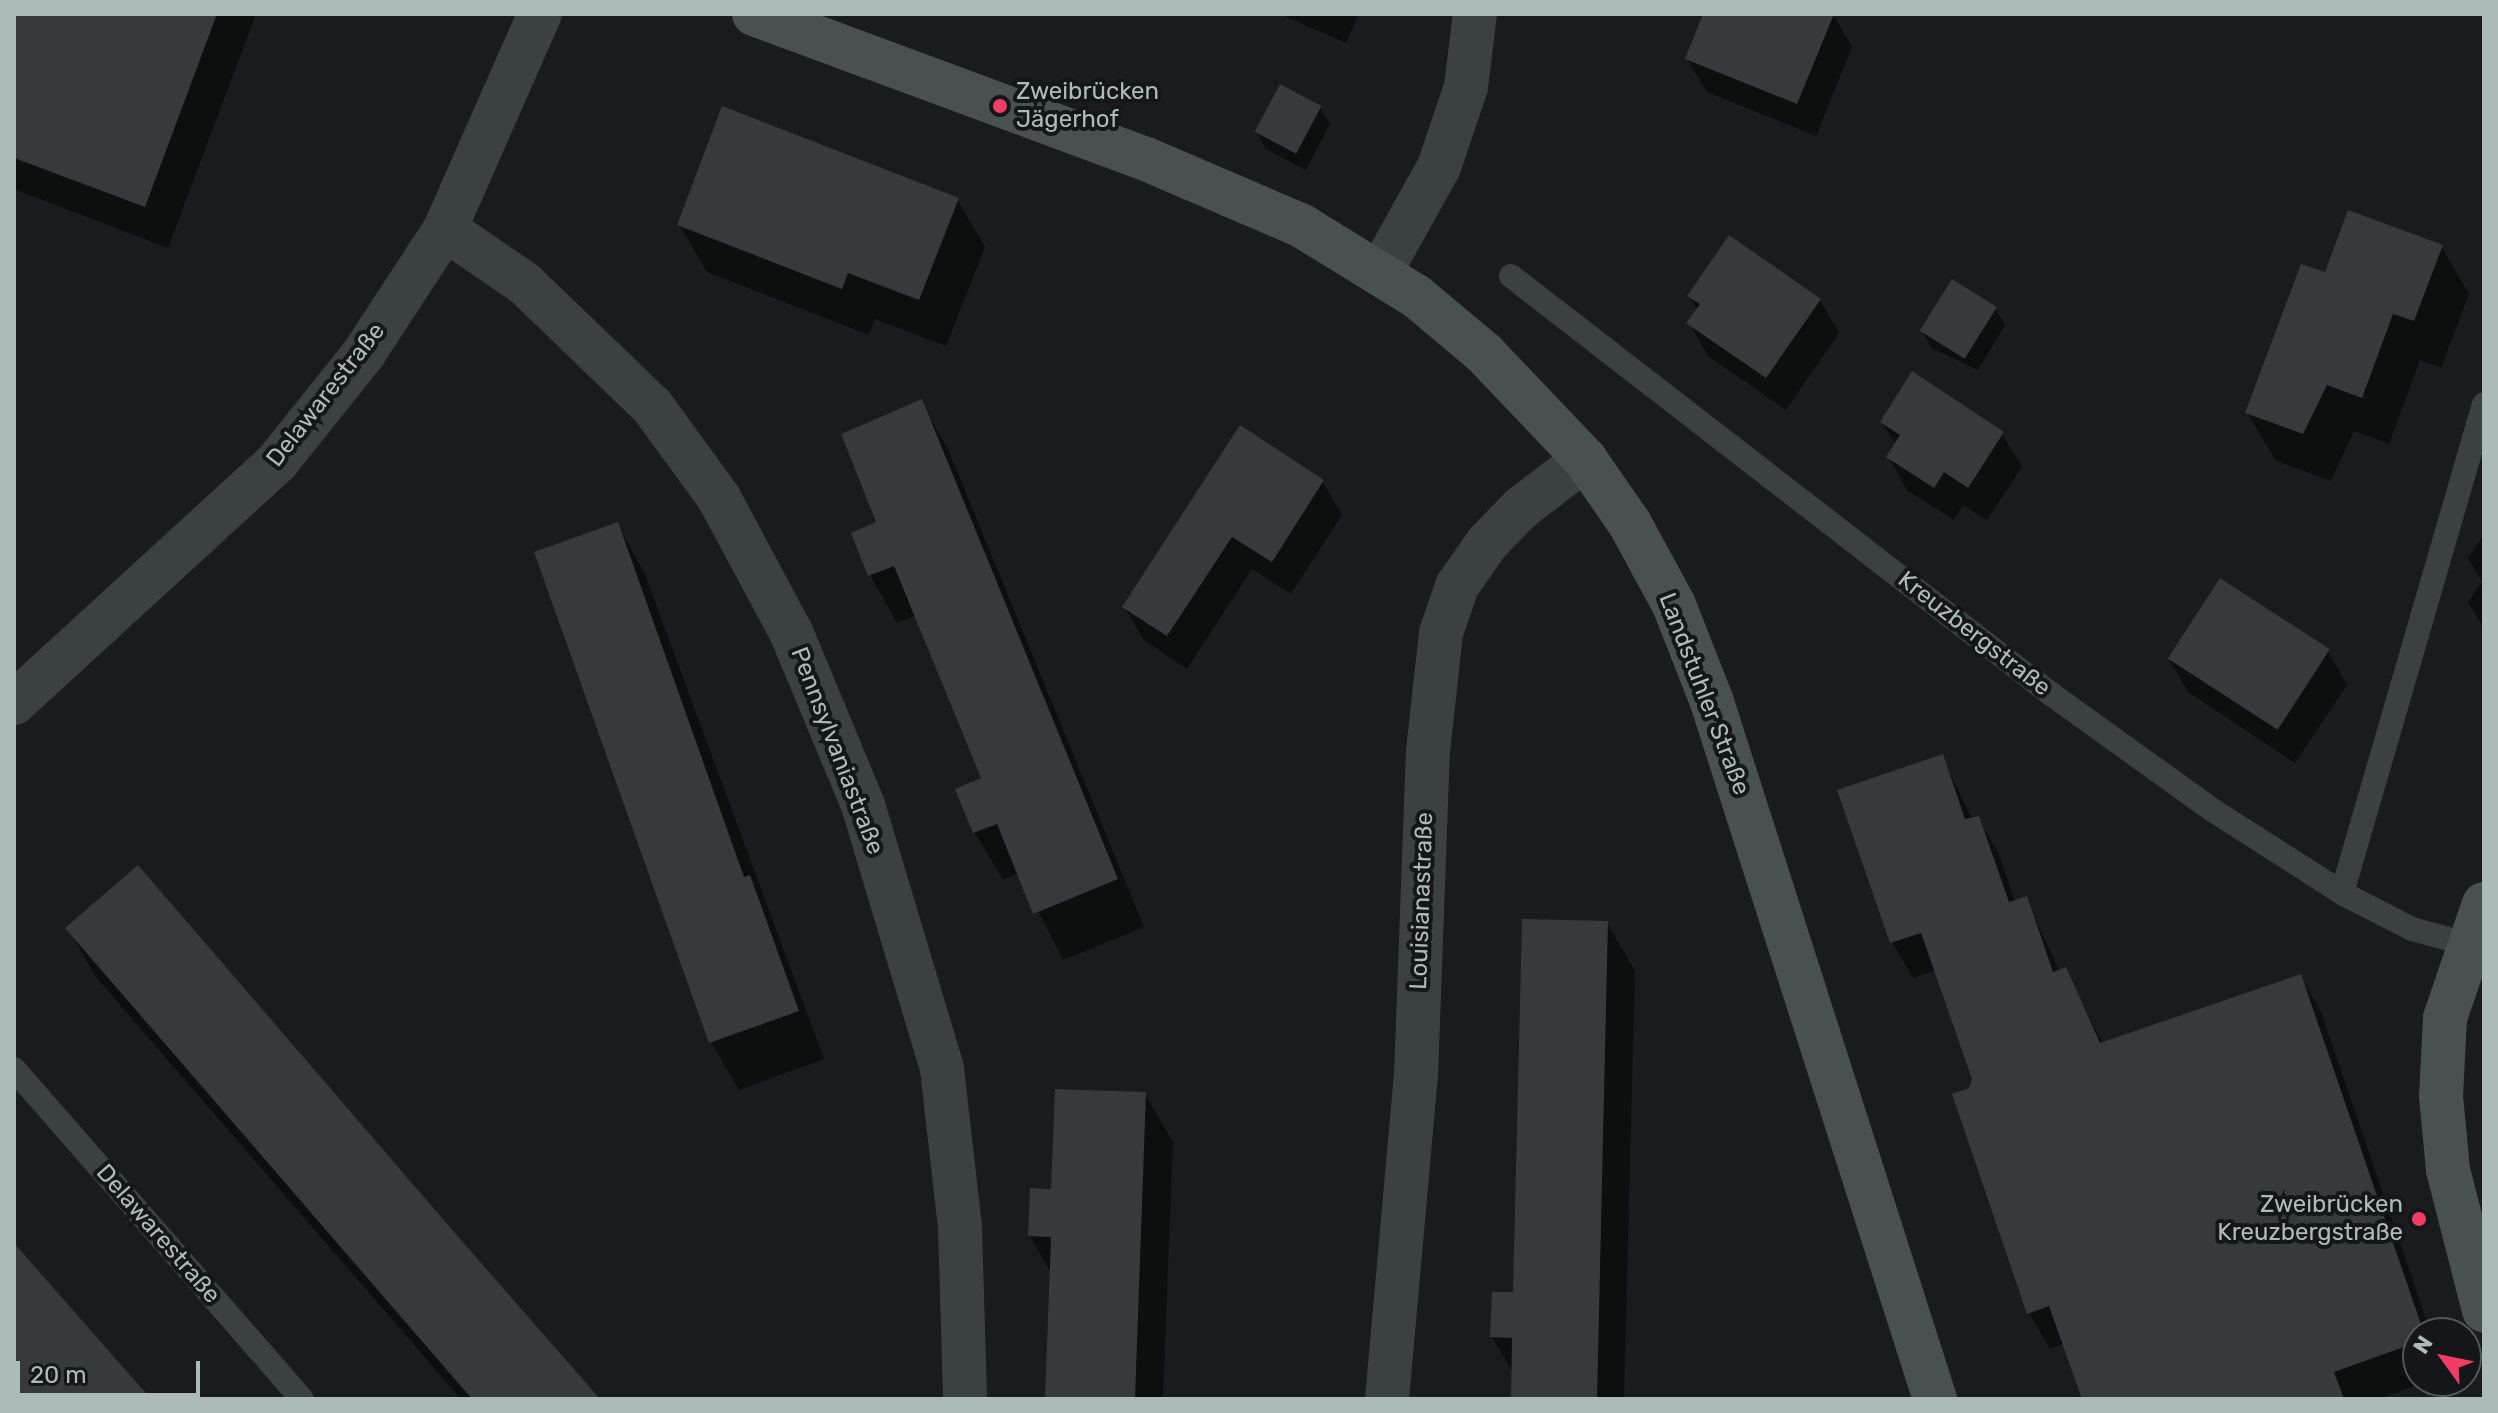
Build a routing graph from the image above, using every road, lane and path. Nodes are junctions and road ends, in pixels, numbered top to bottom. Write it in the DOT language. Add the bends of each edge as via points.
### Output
graph roads {
  1 [pos="540,14"];
  2 [pos="754,14"];
  3 [pos="1475,14"];
  4 [pos="445,229"];
  5 [pos="1381,271"];
  6 [pos="1511,276"];
  7 [pos="2484,404"];
  8 [pos="1585,459"];
  9 [pos="14,703"];
  10 [pos="2342,893"];
  11 [pos="2484,904"];
  12 [pos="2467,944"];
  13 [pos="14,1069"];
  14 [pos="2484,1310"];
  15 [pos="302,1399"];
  16 [pos="965,1399"];
  17 [pos="1387,1399"];
  18 [pos="1935,1399"];
  1 -- 4 [label="street, Delawarestraße"];
  2 -- 5 [label="street, Landstuhler Straße" via="1226,190"];
  3 -- 5 [label="street" via="1466,87 1439,167"];
  4 -- 9 [label="street, Delawarestraße" via="362,356 277,462"];
  4 -- 16 [label="street, Pennsylvaniastraße" via="524,283 652,406 719,498 791,632 863,805 942,1069 960,1227"];
  5 -- 8 [label="street, Landstuhler Straße" via="1484,353"];
  6 -- 10 [label="lane, Kreuzbergstraße" via="2051,694 2214,811"];
  7 -- 10 [label="lane"];
  8 -- 17 [label="street, Louisianastraße" via="1521,508 1487,543 1457,586 1441,633 1428,751 1416,1076"];
  8 -- 18 [label="street, Landstuhler Straße" via="1630,524 1674,605 1712,702"];
  10 -- 12 [label="lane, Kreuzbergstraße" via="2412,929"];
  11 -- 12 [label="street"];
  12 -- 14 [label="street" via="2445,1018 2441,1096 2448,1170"];
  13 -- 15 [label="lane, Delawarestraße"];
}
